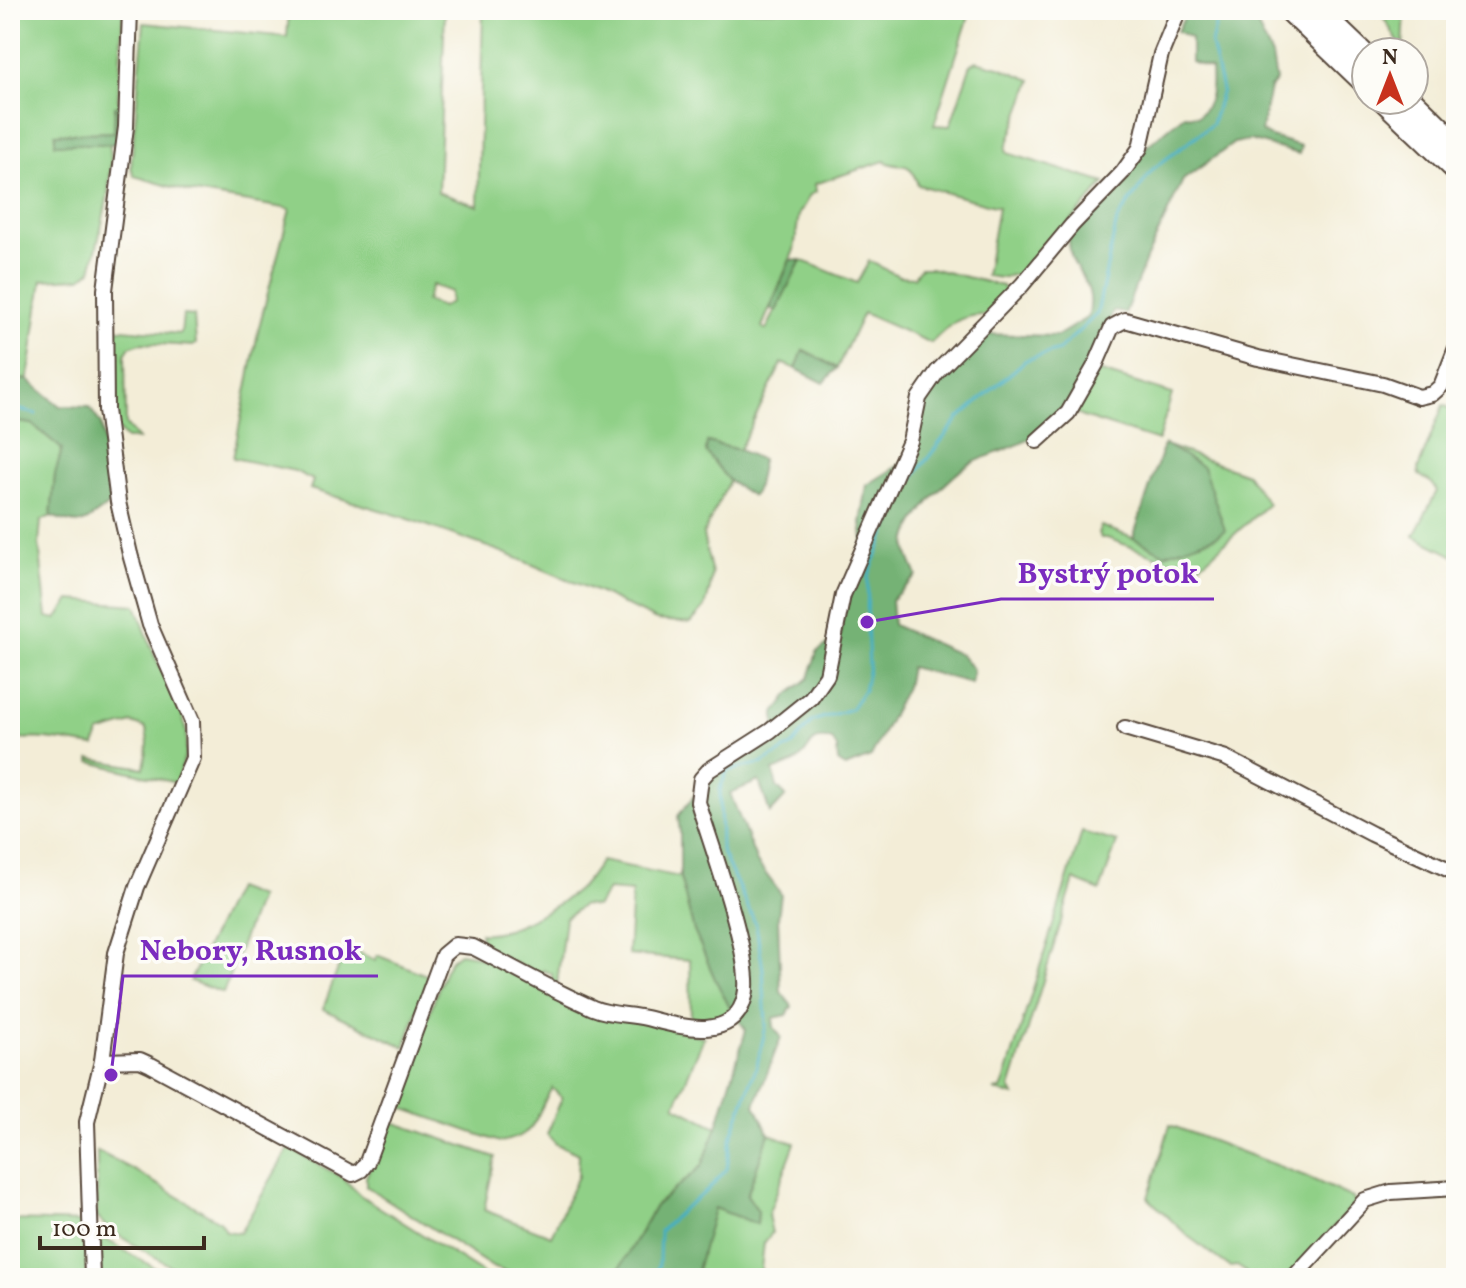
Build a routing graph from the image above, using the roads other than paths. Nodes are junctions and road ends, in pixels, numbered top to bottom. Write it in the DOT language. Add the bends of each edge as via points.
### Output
graph roads {
  1 [pos="130,10"];
  2 [pos="1179,10"];
  3 [pos="1290,10"];
  4 [pos="1317,10"];
  5 [pos="1350,42"];
  6 [pos="1350,68"];
  7 [pos="1401,116"];
  8 [pos="1427,116"];
  9 [pos="1456,144"];
  10 [pos="1456,169"];
  11 [pos="1456,348"];
  12 [pos="1037,441"];
  13 [pos="1125,728"];
  14 [pos="1456,873"];
  15 [pos="102,1061"];
  16 [pos="1456,1188"];
  17 [pos="92,1278"];
  18 [pos="1293,1278"];
  1 -- 15 [label="street" via="126,127 105,290 106,410 118,502 141,595 194,736 193,758 137,887 116,953"];
  2 -- 15 [label="street" via="1161,54 1140,148 1132,160 919,398 910,441 843,595 827,675 811,698 701,779 698,802 745,959 745,997 737,1014 724,1024 695,1029 606,1012 473,947 455,945 443,955 367,1162 353,1174 140,1060"];
  3 -- 6 [label="highway"];
  4 -- 5 [label="highway"];
  7 -- 10 [label="highway"];
  8 -- 9 [label="highway"];
  11 -- 12 [label="street" via="1441,386 1419,397 1125,320 1112,327 1068,413"];
  13 -- 14 [label="street" via="1226,758"];
  15 -- 17 [label="street" via="87,1122"];
  16 -- 18 [label="street" via="1391,1192 1365,1200"];
}
